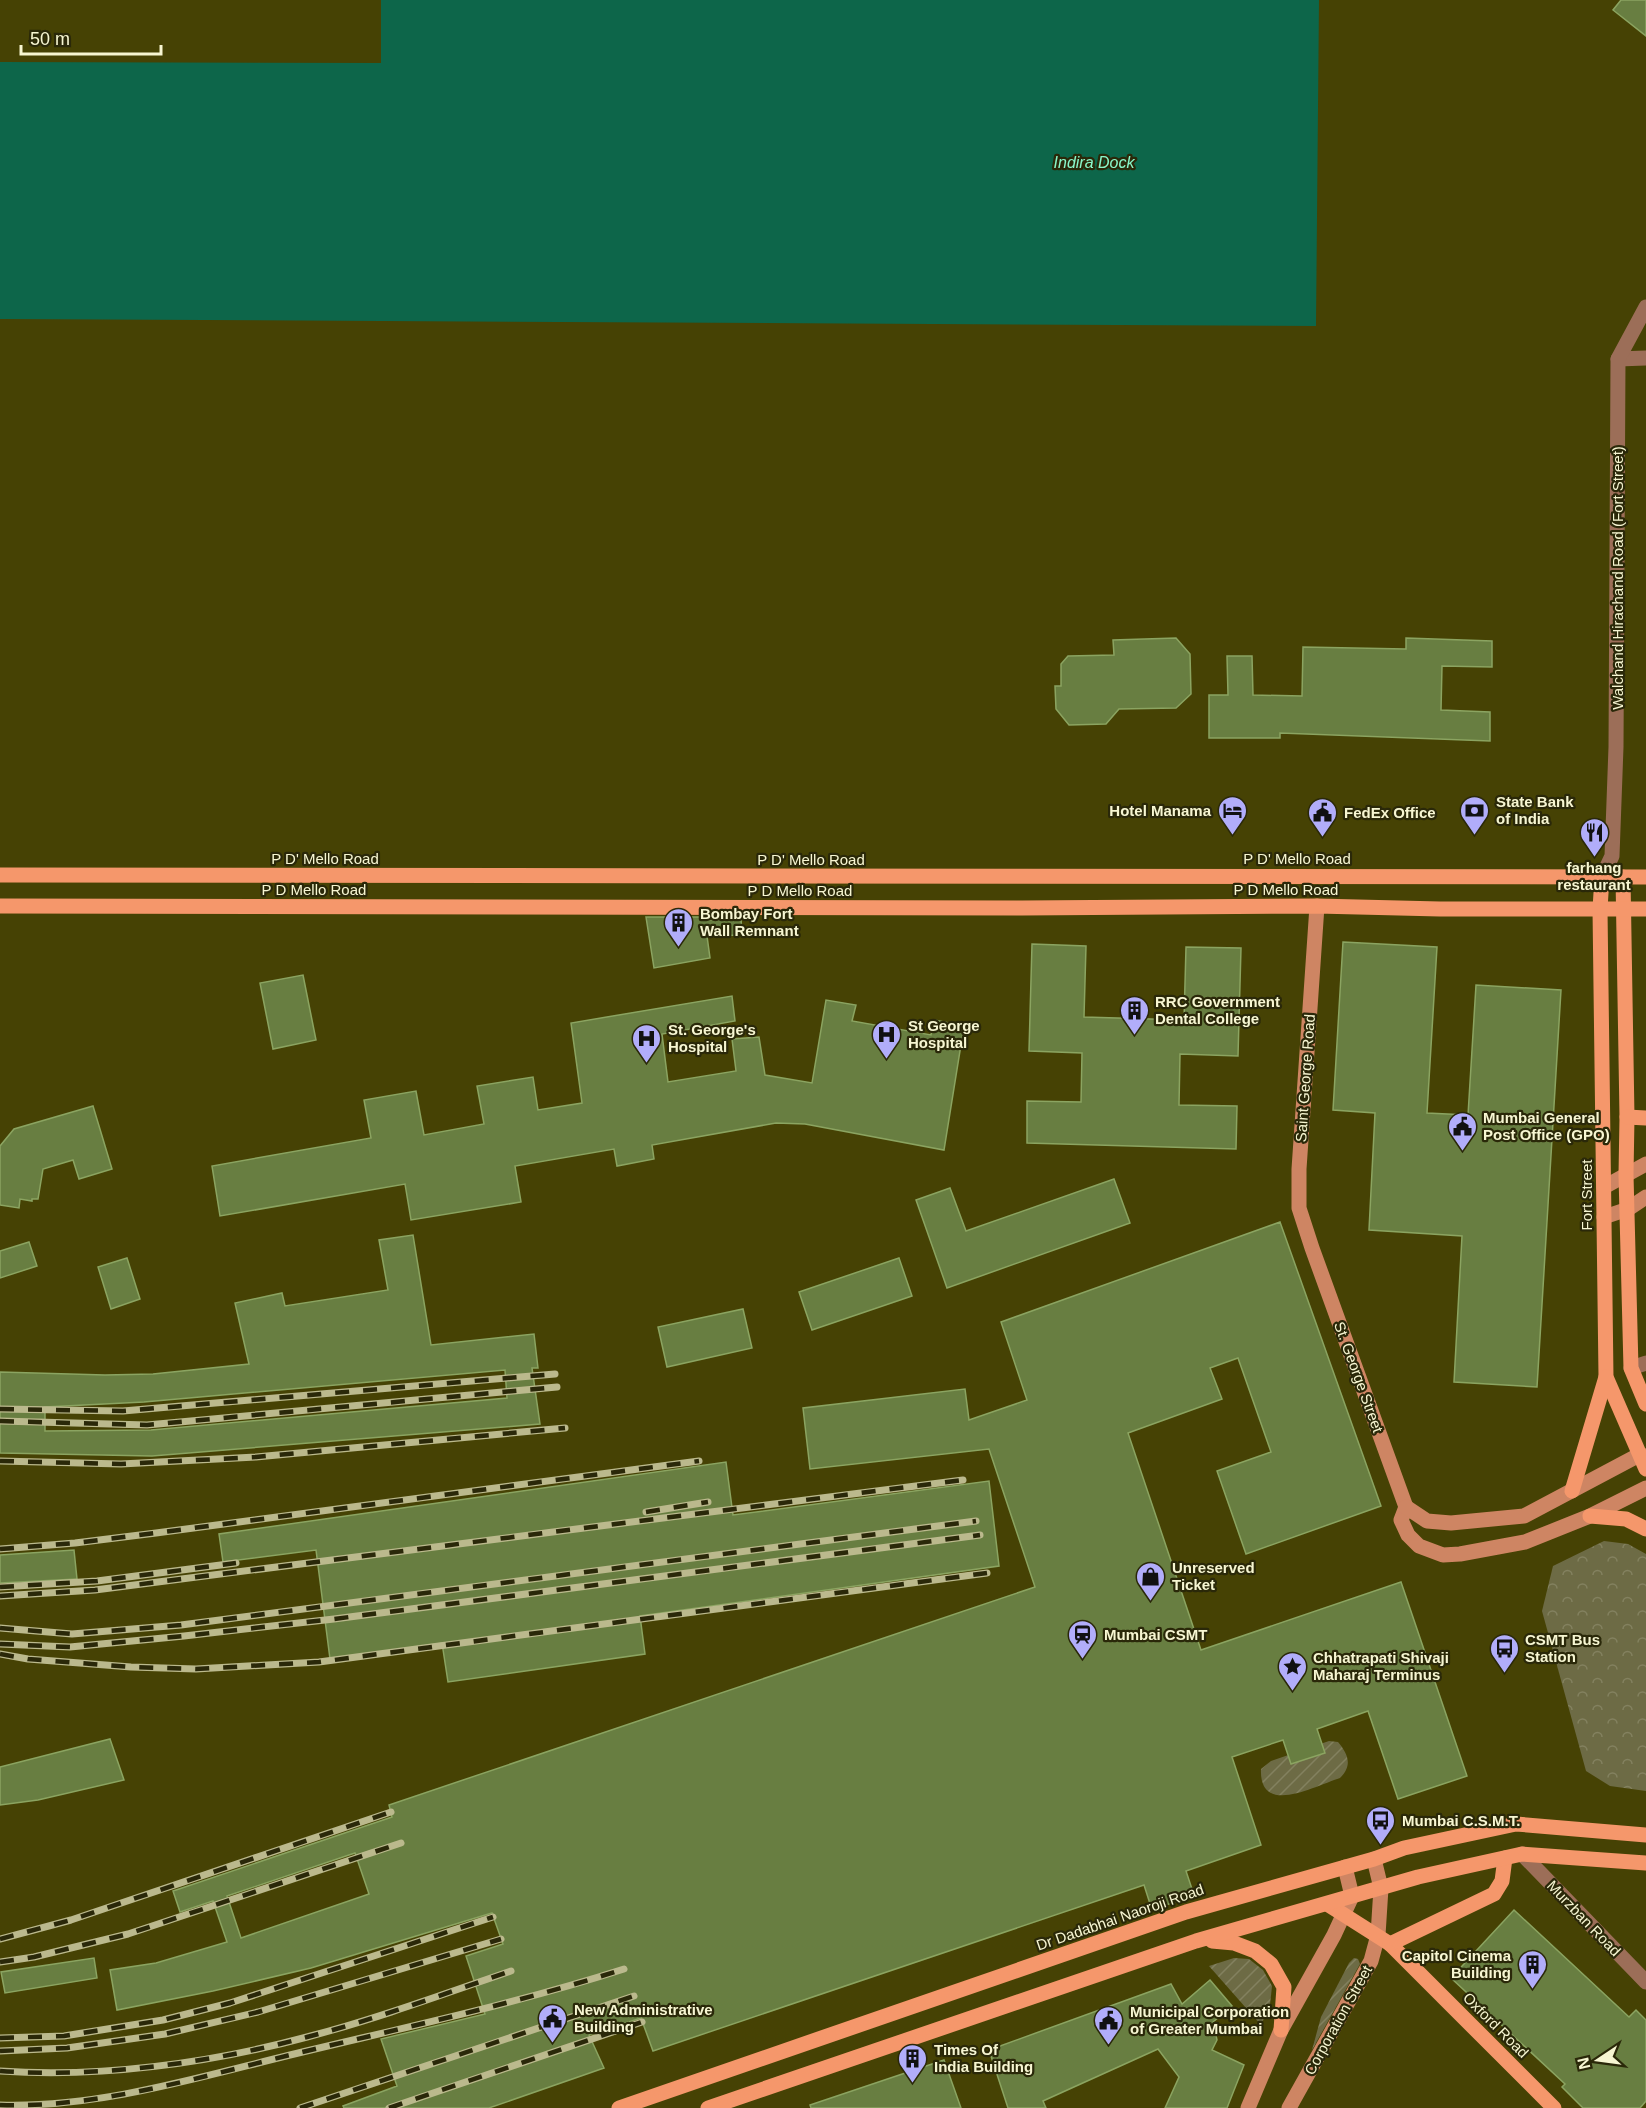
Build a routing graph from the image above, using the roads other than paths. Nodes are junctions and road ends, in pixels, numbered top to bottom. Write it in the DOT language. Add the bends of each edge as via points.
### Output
graph roads {
  1 [pos="1646,307"];
  2 [pos="1646,338"];
  3 [pos="1628,339"];
  4 [pos="1646,358"];
  5 [pos="1618,359"];
  6 [pos="1612,856"];
  7 [pos="0,875"];
  8 [pos="1602,877"];
  9 [pos="1623,877"];
  10 [pos="1646,877"];
  11 [pos="0,906"];
  12 [pos="1317,906"];
  13 [pos="1600,909"];
  14 [pos="1624,909"];
  15 [pos="1646,909"];
  16 [pos="1627,1117"];
  17 [pos="1646,1118"];
  18 [pos="1646,1164"];
  19 [pos="1626,1175"];
  20 [pos="1604,1187"];
  21 [pos="1646,1197"];
  22 [pos="1628,1209"];
  23 [pos="1604,1217"];
  24 [pos="1312,1248"];
  25 [pos="1646,1363"];
  26 [pos="1631,1368"];
  27 [pos="1606,1377"];
  28 [pos="1646,1404"];
  29 [pos="1644,1460"];
  30 [pos="1646,1488"];
  31 [pos="1572,1491"];
  32 [pos="1406,1506"];
  33 [pos="1590,1516"];
  34 [pos="1646,1529"];
  35 [pos="1646,1835"];
  36 [pos="1522,1854"];
  37 [pos="1505,1858"];
  38 [pos="1374,1859"];
  39 [pos="1646,1863"];
  40 [pos="1345,1867"];
  41 [pos="1381,1888"];
  42 [pos="1352,1896"];
  43 [pos="1327,1904"];
  44 [pos="1343,1914"];
  45 [pos="1384,1940"];
  46 [pos="1196,1941"];
  47 [pos="1646,1982"];
  48 [pos="1281,2030"];
  49 [pos="618,2108"];
  50 [pos="708,2108"];
  51 [pos="1248,2108"];
  52 [pos="1289,2108"];
  53 [pos="1554,2108"];
  1 -- 3 [label="street, Walchand Hirachand Road (Fort Street)"];
  2 -- 3 [label="street"];
  3 -- 5 [label="street, Walchand Hirachand Road (Fort Street)"];
  4 -- 5 [label="street"];
  5 -- 6 [label="street, Walchand Hirachand Road (Fort Street)"];
  6 -- 8 [label="street, Walchand Hirachand Road (Fort Street)"];
  6 -- 9 [label="street, Walchand Hirachand Road (Fort Street)"];
  7 -- 8 [label="main road, P D' Mello Road"];
  8 -- 9 [label="main road, P D' Mello Road"];
  8 -- 13 [label="main road, Fort Street"];
  9 -- 10 [label="main road, P D' Mello Road"];
  9 -- 14 [label="main road"];
  11 -- 12 [label="main road, P D Mello Road"];
  12 -- 13 [label="main road, P D Mello Road"];
  12 -- 24 [label="main road, Saint George Road" via="1299,1169 1299,1208"];
  13 -- 14 [label="main road, P D Mello Road"];
  13 -- 20 [label="main road, Fort Street"];
  14 -- 15 [label="main road, P D Mello Road"];
  14 -- 16 [label="main road"];
  16 -- 17 [label="main road"];
  16 -- 19 [label="main road"];
  18 -- 19 [label="main road"];
  19 -- 20 [label="main road"];
  19 -- 22 [label="main road"];
  20 -- 23 [label="main road, Fort Street"];
  21 -- 22 [label="main road"];
  22 -- 23 [label="main road"];
  22 -- 26 [label="main road"];
  23 -- 27 [label="main road, Fort Street"];
  24 -- 32 [label="main road, St. George Street"];
  25 -- 26 [label="street"];
  26 -- 28 [label="main road"];
  27 -- 29 [label="main road, Fort Street"];
  27 -- 31 [label="main road"];
  29 -- 31 [label="main road"];
  30 -- 33 [label="main road"];
  31 -- 32 [label="main road" via="1524,1516 1427,1521"];
  32 -- 33 [label="main road" via="1401,1520 1408,1535 1419,1546 1443,1555 1525,1542"];
  33 -- 34 [label="main road" via="1626,1519"];
  35 -- 38 [label="main road, Dr Dadabhai Naoroji Road" via="1516,1824 1404,1848"];
  36 -- 37 [label="main road"];
  36 -- 39 [label="main road"];
  36 -- 47 [label="street, Murzban Road"];
  37 -- 41 [label="main road"];
  37 -- 45 [label="main road" via="1503,1881 1494,1894"];
  38 -- 40 [label="main road, Dr Dadabhai Naoroji Road"];
  38 -- 41 [label="main road, Corporation Street"];
  40 -- 42 [label="main road"];
  40 -- 49 [label="main road, Dr Dadabhai Naoroji Road" via="1186,1912"];
  41 -- 42 [label="main road"];
  41 -- 45 [label="main road, Corporation Street"];
  42 -- 43 [label="main road"];
  42 -- 44 [label="main road"];
  43 -- 44 [label="main road, Oxford Road"];
  43 -- 46 [label="main road"];
  44 -- 45 [label="main road, Oxford Road"];
  44 -- 48 [label="main road"];
  45 -- 52 [label="main road, Corporation Street"];
  45 -- 53 [label="main road, Oxford Road"];
  46 -- 48 [label="main road" via="1234,1943 1271,1964 1284,1987"];
  46 -- 50 [label="main road"];
  48 -- 51 [label="main road"];
}
